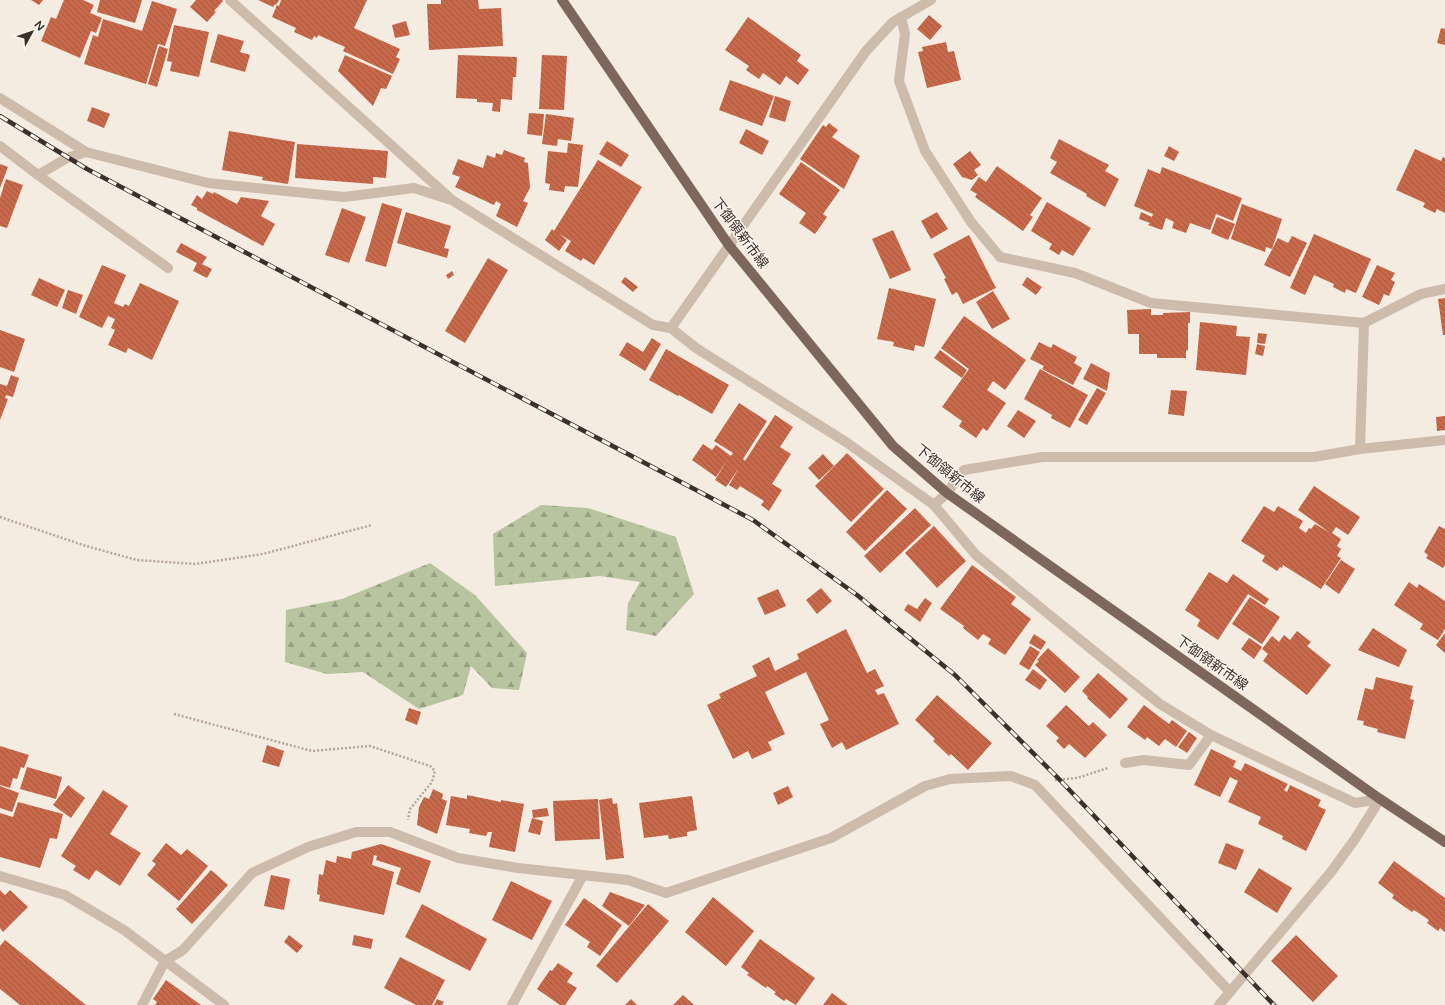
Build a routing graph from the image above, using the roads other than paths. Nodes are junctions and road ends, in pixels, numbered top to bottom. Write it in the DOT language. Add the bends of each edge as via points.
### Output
graph roads {
  1 [pos="230,0"];
  2 [pos="562,0"];
  3 [pos="931,0"];
  4 [pos="902,17"];
  5 [pos="0,98"];
  6 [pos="0,146"];
  7 [pos="86,152"];
  8 [pos="38,175"];
  9 [pos="452,200"];
  10 [pos="728,244"];
  11 [pos="168,268"];
  12 [pos="1445,289"];
  13 [pos="1364,323"];
  14 [pos="671,328"];
  15 [pos="1445,440"];
  16 [pos="1360,449"];
  17 [pos="947,493"];
  18 [pos="934,505"];
  19 [pos="1211,735"];
  20 [pos="1125,763"];
  21 [pos="1380,799"];
  22 [pos="1445,842"];
  23 [pos="0,876"];
  24 [pos="583,876"];
  25 [pos="165,960"];
  26 [pos="1230,992"];
  27 [pos="142,1005"];
  28 [pos="224,1005"];
  29 [pos="512,1005"];
  30 [pos="1219,1005"];
  1 -- 9 [label="street"];
  2 -- 10 [label="main road, 下御領新市線"];
  3 -- 4 [label="street"];
  4 -- 10 [label="street" via="893,22 866,51"];
  4 -- 13 [label="street" via="905,34 900,81 925,151 971,222 1000,257 1075,273 1151,303"];
  5 -- 7 [label="street"];
  6 -- 8 [label="street"];
  7 -- 8 [label="street" via="67,158"];
  7 -- 9 [label="street" via="208,183 344,196 414,188"];
  8 -- 11 [label="street"];
  9 -- 14 [label="street" via="653,325"];
  10 -- 14 [label="street"];
  10 -- 17 [label="main road, 下御領新市線" via="893,446"];
  12 -- 13 [label="street" via="1421,294"];
  13 -- 16 [label="street"];
  14 -- 18 [label="street" via="696,348 846,442"];
  15 -- 16 [label="street"];
  16 -- 17 [label="street" via="1314,457 1042,457 964,470"];
  17 -- 18 [label="street"];
  17 -- 21 [label="main road, 下御領新市線"];
  18 -- 19 [label="street" via="976,555 1160,704"];
  19 -- 20 [label="street" via="1189,765 1144,760"];
  19 -- 21 [label="street" via="1355,803"];
  21 -- 22 [label="main road, 下御領新市線"];
  21 -- 26 [label="street" via="1331,872"];
  23 -- 25 [label="street" via="65,895 124,930"];
  24 -- 25 [label="street" via="458,858 390,832 356,832 308,847 252,873 183,950"];
  24 -- 26 [label="street" via="628,880 666,892 832,838 925,786 950,779 1011,776 1035,785"];
  24 -- 29 [label="street"];
  25 -- 27 [label="street"];
  25 -- 28 [label="street"];
  26 -- 30 [label="street"];
}
